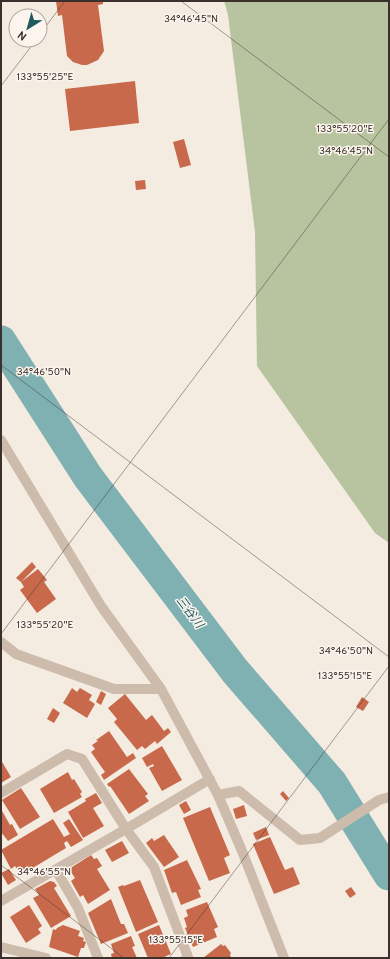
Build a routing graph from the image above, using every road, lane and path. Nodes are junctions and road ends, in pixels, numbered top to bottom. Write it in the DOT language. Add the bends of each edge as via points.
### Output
graph roads {
  1 [pos="1,440"];
  2 [pos="1,642"];
  3 [pos="161,689"];
  4 [pos="210,779"];
  5 [pos="1,793"];
  6 [pos="218,795"];
  7 [pos="389,797"];
  8 [pos="126,829"];
  9 [pos="56,870"];
  10 [pos="1,901"];
  11 [pos="1,947"];
  12 [pos="46,958"];
  13 [pos="98,958"];
  14 [pos="186,958"];
  15 [pos="284,958"];
  1 -- 3 [label="street" via="101,606"];
  2 -- 3 [label="street" via="16,654 114,689"];
  3 -- 4 [label="street"];
  4 -- 6 [label="street"];
  4 -- 8 [label="street"];
  5 -- 8 [label="street" via="67,754 82,759"];
  6 -- 7 [label="street" via="239,791 300,840 320,838 378,800"];
  6 -- 15 [label="street"];
  8 -- 9 [label="street"];
  8 -- 14 [label="street" via="154,867 188,957"];
  9 -- 10 [label="street"];
  9 -- 13 [label="street" via="78,908"];
  11 -- 12 [label="street"];
}
